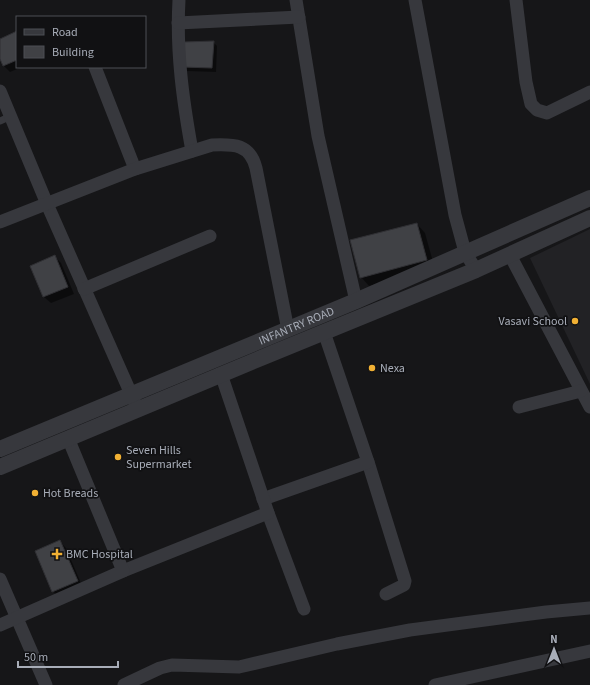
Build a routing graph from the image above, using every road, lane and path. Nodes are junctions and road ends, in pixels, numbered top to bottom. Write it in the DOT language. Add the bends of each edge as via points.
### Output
graph roads {
  1 [pos="179,0"];
  2 [pos="296,0"];
  3 [pos="415,0"];
  4 [pos="516,0"];
  5 [pos="299,17"];
  6 [pos="178,23"];
  7 [pos="95,68"];
  8 [pos="0,91"];
  9 [pos="590,92"];
  10 [pos="6,119"];
  11 [pos="192,151"];
  12 [pos="135,169"];
  13 [pos="590,198"];
  14 [pos="47,204"];
  15 [pos="590,218"];
  16 [pos="0,222"];
  17 [pos="210,236"];
  18 [pos="465,252"];
  19 [pos="510,255"];
  20 [pos="476,270"];
  21 [pos="84,289"];
  22 [pos="356,301"];
  23 [pos="288,330"];
  24 [pos="324,332"];
  25 [pos="221,374"];
  26 [pos="581,391"];
  27 [pos="131,393"];
  28 [pos="519,407"];
  29 [pos="590,407"];
  30 [pos="137,409"];
  31 [pos="68,438"];
  32 [pos="0,449"];
  33 [pos="368,462"];
  34 [pos="0,467"];
  35 [pos="263,499"];
  36 [pos="268,513"];
  37 [pos="123,571"];
  38 [pos="0,579"];
  39 [pos="386,594"];
  40 [pos="590,608"];
  41 [pos="304,609"];
  42 [pos="17,617"];
  43 [pos="0,625"];
  44 [pos="590,652"];
  45 [pos="46,685"];
  46 [pos="124,685"];
  47 [pos="435,685"];
  1 -- 6 [label="street"];
  2 -- 5 [label="street"];
  3 -- 18 [label="street" via="440,142"];
  4 -- 9 [label="street" via="531,104 536,110 547,113"];
  5 -- 6 [label="street"];
  5 -- 22 [label="street" via="318,136"];
  6 -- 11 [label="street" via="182,98"];
  7 -- 12 [label="street"];
  8 -- 10 [label="street"];
  10 -- 14 [label="street"];
  11 -- 12 [label="street"];
  11 -- 23 [label="street" via="224,144 246,150 253,156"];
  12 -- 14 [label="street"];
  13 -- 18 [label="street, INFANTRY ROAD"];
  14 -- 16 [label="street"];
  14 -- 21 [label="street"];
  15 -- 19 [label="street, INFANTRY ROAD"];
  17 -- 21 [label="street"];
  18 -- 20 [label="street"];
  18 -- 22 [label="street, INFANTRY ROAD"];
  19 -- 20 [label="street, INFANTRY ROAD"];
  19 -- 26 [label="street"];
  20 -- 24 [label="street, INFANTRY ROAD"];
  21 -- 27 [label="street"];
  22 -- 23 [label="street, INFANTRY ROAD"];
  23 -- 27 [label="street, INFANTRY ROAD"];
  24 -- 25 [label="street, INFANTRY ROAD"];
  24 -- 33 [label="street"];
  25 -- 30 [label="street, INFANTRY ROAD"];
  25 -- 35 [label="street"];
  26 -- 28 [label="street"];
  26 -- 29 [label="street"];
  27 -- 30 [label="street"];
  27 -- 32 [label="street, INFANTRY ROAD"];
  30 -- 31 [label="street, INFANTRY ROAD"];
  31 -- 34 [label="street, INFANTRY ROAD"];
  31 -- 37 [label="street"];
  33 -- 35 [label="street"];
  33 -- 39 [label="street" via="405,581 404,585"];
  35 -- 36 [label="street"];
  36 -- 37 [label="street"];
  36 -- 41 [label="street"];
  37 -- 42 [label="street"];
  38 -- 42 [label="street"];
  40 -- 46 [label="street" via="410,630 239,667 172,665"];
  42 -- 43 [label="street"];
  42 -- 45 [label="street"];
  44 -- 47 [label="street"];
}
